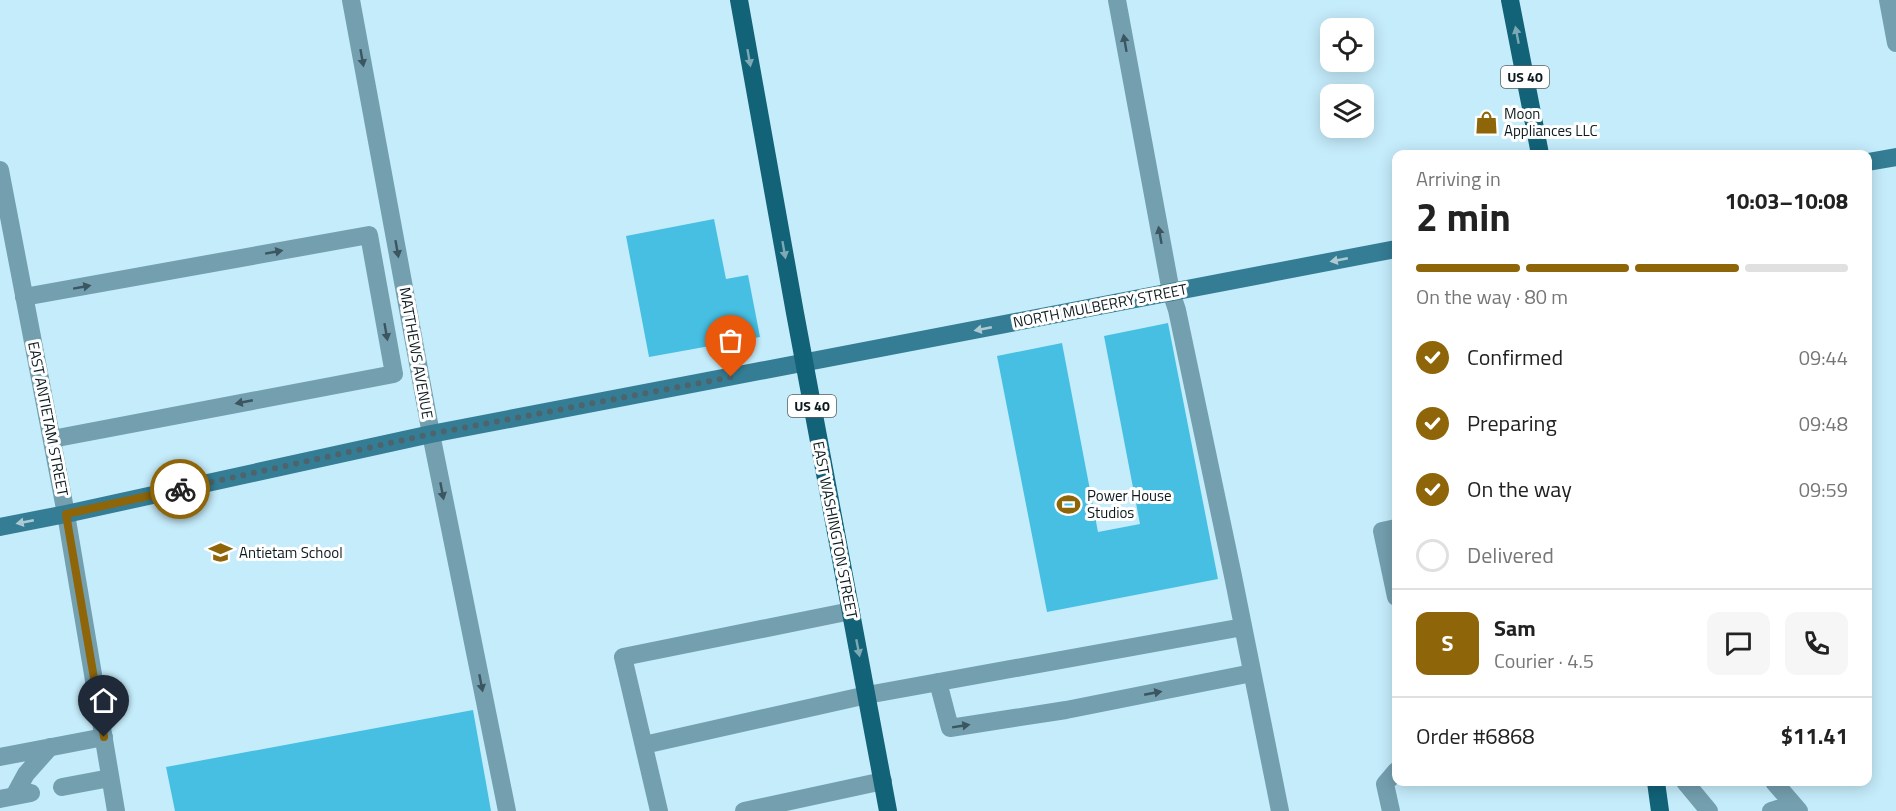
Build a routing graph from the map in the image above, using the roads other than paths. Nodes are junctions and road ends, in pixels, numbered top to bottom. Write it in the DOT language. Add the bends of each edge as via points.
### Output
graph roads {
  1 [pos="351,0"];
  2 [pos="739,0"];
  3 [pos="1117,0"];
  4 [pos="1510,0"];
  5 [pos="1888,0"];
  6 [pos="1896,43"];
  7 [pos="1539,150"];
  8 [pos="1896,157"];
  9 [pos="1872,161"];
  10 [pos="0,170"];
  11 [pos="1392,250"];
  12 [pos="1171,292"];
  13 [pos="24,297"];
  14 [pos="804,363"];
  15 [pos="431,434"];
  16 [pos="52,439"];
  17 [pos="66,514"];
  18 [pos="0,527"];
  19 [pos="1392,529"];
  20 [pos="1392,578"];
  21 [pos="851,611"];
  22 [pos="1243,627"];
  23 [pos="1252,673"];
  24 [pos="938,682"];
  25 [pos="867,695"];
  26 [pos="104,737"];
  27 [pos="644,745"];
  28 [pos="50,747"];
  29 [pos="0,757"];
  30 [pos="1392,776"];
  31 [pos="110,778"];
  32 [pos="883,781"];
  33 [pos="1657,786"];
  34 [pos="1688,786"];
  35 [pos="1777,786"];
  36 [pos="62,787"];
  37 [pos="15,796"];
  38 [pos="1796,808"];
  39 [pos="116,811"];
  40 [pos="507,811"];
  41 [pos="659,811"];
  42 [pos="744,811"];
  43 [pos="888,811"];
  44 [pos="1280,811"];
  45 [pos="1391,811"];
  46 [pos="1660,811"];
  47 [pos="1708,811"];
  48 [pos="1771,811"];
  1 -- 15 [label="street, MATTHEWS AVENUE, one-way"];
  2 -- 14 [label="main road, EAST WASHINGTON STREET / US 40, one-way"];
  12 -- 3 [label="street, one-way"];
  7 -- 4 [label="main road, US 40, one-way"];
  5 -- 6 [label="street"];
  8 -- 9 [label="street"];
  10 -- 13 [label="street, EAST ANTIETAM STREET"];
  11 -- 12 [label="street, NORTH MULBERRY STREET, one-way"];
  12 -- 14 [label="street, NORTH MULBERRY STREET, one-way"];
  12 -- 22 [label="street"];
  13 -- 16 [label="street, EAST ANTIETAM STREET"];
  13 -- 16 [label="street, one-way" via="369,235 394,374"];
  14 -- 15 [label="street, NORTH MULBERRY STREET"];
  14 -- 21 [label="main road, EAST WASHINGTON STREET / US 40"];
  15 -- 17 [label="street, NORTH MULBERRY STREET"];
  15 -- 40 [label="street, MATTHEWS AVENUE, one-way"];
  16 -- 17 [label="street, EAST ANTIETAM STREET"];
  17 -- 18 [label="street, NORTH MULBERRY STREET, one-way"];
  17 -- 26 [label="street, EAST ANTIETAM STREET"];
  19 -- 20 [label="street" via="1382,531"];
  21 -- 25 [label="main road, EAST WASHINGTON STREET / US 40, one-way"];
  21 -- 27 [label="street" via="623,657"];
  22 -- 23 [label="street"];
  22 -- 24 [label="street"];
  24 -- 23 [label="street, one-way" via="950,728 1066,710"];
  23 -- 44 [label="street"];
  24 -- 25 [label="street"];
  25 -- 27 [label="street"];
  25 -- 32 [label="main road, EAST WASHINGTON STREET / US 40"];
  26 -- 28 [label="street"];
  26 -- 31 [label="street, EAST ANTIETAM STREET"];
  27 -- 41 [label="street"];
  28 -- 29 [label="street"];
  28 -- 37 [label="street" via="26,774"];
  30 -- 45 [label="street" via="1385,784"];
  31 -- 36 [label="street"];
  31 -- 39 [label="street, EAST ANTIETAM STREET"];
  32 -- 42 [label="street"];
  32 -- 43 [label="main road, EAST WASHINGTON STREET / US 40"];
  33 -- 46 [label="main road"];
  34 -- 47 [label="street"];
  35 -- 38 [label="street"];
  38 -- 48 [label="street"];
}
